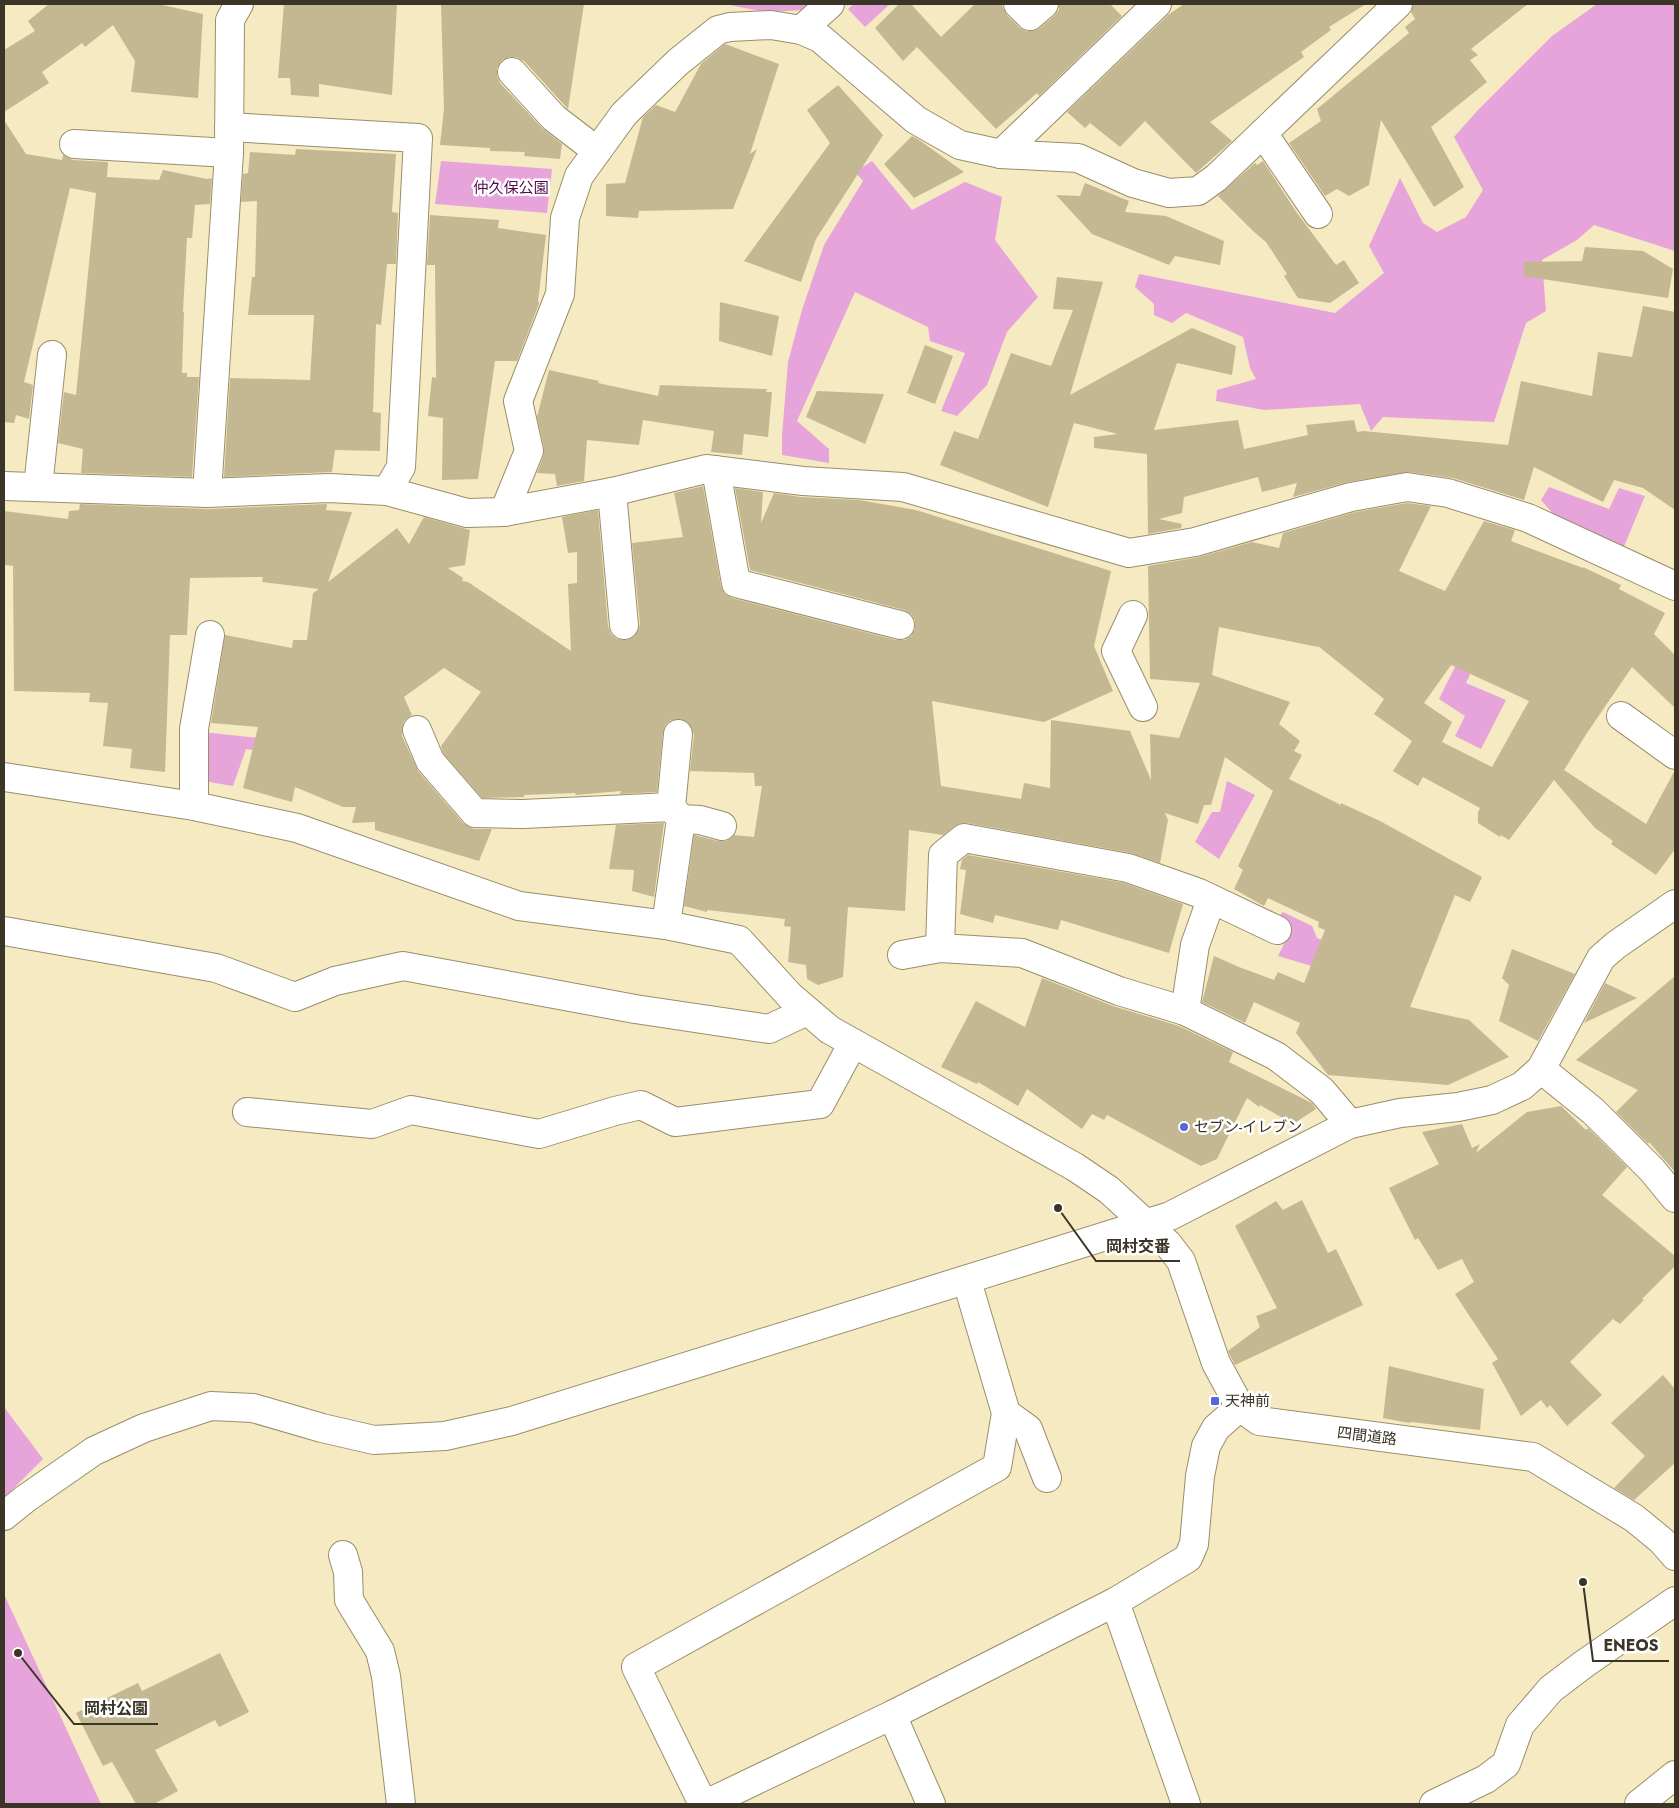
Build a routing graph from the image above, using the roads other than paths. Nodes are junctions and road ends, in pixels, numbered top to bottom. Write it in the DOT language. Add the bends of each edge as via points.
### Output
graph roads {
  1 [pos="240,4"];
  2 [pos="830,4"];
  3 [pos="1018,4"];
  4 [pos="1044,4"];
  5 [pos="1158,4"];
  6 [pos="1398,4"];
  7 [pos="801,30"];
  8 [pos="512,72"];
  9 [pos="1264,133"];
  10 [pos="229,140"];
  11 [pos="74,144"];
  12 [pos="597,151"];
  13 [pos="1001,154"];
  14 [pos="1318,214"];
  15 [pos="52,355"];
  16 [pos="716,470"];
  17 [pos="4,486"];
  18 [pos="38,487"];
  19 [pos="387,491"];
  20 [pos="612,492"];
  21 [pos="207,494"];
  22 [pos="504,512"];
  23 [pos="1675,586"];
  24 [pos="1133,615"];
  25 [pos="624,625"];
  26 [pos="900,625"];
  27 [pos="210,635"];
  28 [pos="1143,707"];
  29 [pos="1621,716"];
  30 [pos="418,730"];
  31 [pos="678,734"];
  32 [pos="1675,755"];
  33 [pos="4,777"];
  34 [pos="194,806"];
  35 [pos="676,813"];
  36 [pos="722,826"];
  37 [pos="1212,900"];
  38 [pos="1675,904"];
  39 [pos="666,926"];
  40 [pos="1277,930"];
  41 [pos="4,931"];
  42 [pos="940,948"];
  43 [pos="902,955"];
  44 [pos="807,1011"];
  45 [pos="1185,1011"];
  46 [pos="853,1043"];
  47 [pos="1541,1069"];
  48 [pos="247,1112"];
  49 [pos="1350,1124"];
  50 [pos="1675,1198"];
  51 [pos="1147,1224"];
  52 [pos="967,1281"];
  53 [pos="1240,1407"];
  54 [pos="1006,1413"];
  55 [pos="1047,1478"];
  56 [pos="4,1516"];
  57 [pos="343,1555"];
  58 [pos="1675,1556"];
  59 [pos="1675,1601"];
  60 [pos="1115,1602"];
  61 [pos="892,1715"];
  62 [pos="1675,1775"];
  63 [pos="401,1804"];
  64 [pos="705,1804"];
  65 [pos="931,1804"];
  66 [pos="1186,1804"];
  67 [pos="1434,1804"];
  68 [pos="1638,1804"];
  1 -- 10 [label="street" via="230,20"];
  2 -- 7 [label="street"];
  3 -- 4 [label="street" via="1030,16"];
  5 -- 13 [label="street"];
  6 -- 9 [label="street"];
  7 -- 12 [label="street" via="771,25 718,30 678,62 624,114"];
  7 -- 13 [label="street" via="820,38 916,120 960,145"];
  8 -- 12 [label="street" via="554,118"];
  9 -- 13 [label="street" via="1198,191 1169,193 1133,183 1078,158"];
  9 -- 14 [label="street"];
  10 -- 11 [label="street"];
  10 -- 19 [label="street" via="418,138 401,467"];
  10 -- 21 [label="street"];
  12 -- 22 [label="street" via="579,176 565,218 560,294 518,401 529,451"];
  15 -- 18 [label="street"];
  16 -- 20 [label="street" via="706,469"];
  16 -- 23 [label="street" via="803,481 903,487 1129,553 1195,542 1351,496 1407,487 1448,493 1528,518"];
  16 -- 26 [label="street" via="736,583"];
  17 -- 18 [label="street"];
  18 -- 21 [label="street"];
  19 -- 21 [label="street" via="329,488"];
  19 -- 22 [label="street" via="467,513"];
  20 -- 22 [label="street"];
  20 -- 25 [label="street"];
  24 -- 28 [label="street" via="1116,651"];
  27 -- 34 [label="street" via="194,729"];
  29 -- 32 [label="street"];
  30 -- 35 [label="street" via="430,761 475,813"];
  31 -- 35 [label="street"];
  33 -- 34 [label="street, 四間道路"];
  34 -- 39 [label="street, 四間道路" via="297,828 518,906"];
  35 -- 36 [label="street"];
  35 -- 39 [label="street"];
  37 -- 40 [label="street"];
  37 -- 42 [label="street" via="1128,868 964,838 943,856"];
  37 -- 45 [label="street" via="1195,945"];
  38 -- 47 [label="street" via="1601,958"];
  39 -- 44 [label="street, 四間道路" via="739,940"];
  41 -- 44 [label="street" via="216,968 295,997 335,981 403,966 635,1009 769,1029"];
  42 -- 43 [label="street"];
  42 -- 45 [label="street" via="1022,953 1119,991"];
  44 -- 46 [label="street, 四間道路"];
  45 -- 49 [label="street" via="1276,1056 1322,1091"];
  46 -- 48 [label="street" via="820,1104 675,1122 641,1105 539,1134 411,1110 372,1124"];
  46 -- 51 [label="street, 四間道路" via="1075,1167 1109,1190"];
  47 -- 49 [label="street" via="1522,1086 1492,1100 1400,1113"];
  47 -- 50 [label="street" via="1593,1111"];
  49 -- 51 [label="street" via="1170,1216"];
  51 -- 52 [label="street"];
  51 -- 53 [label="street, 四間道路" via="1181,1260 1216,1363"];
  52 -- 54 [label="street"];
  52 -- 56 [label="street" via="512,1421 445,1436 374,1440 253,1408 211,1406 144,1428 94,1451"];
  53 -- 58 [label="street, 四間道路" via="1259,1421 1533,1457 1634,1518"];
  53 -- 60 [label="street" via="1216,1428 1206,1446 1194,1544 1188,1558"];
  54 -- 55 [label="street" via="1028,1429"];
  54 -- 64 [label="street" via="997,1467 636,1667"];
  57 -- 63 [label="street" via="350,1600 380,1651 386,1676"];
  59 -- 67 [label="street" via="1550,1689 1520,1726 1506,1764 1486,1779"];
  60 -- 61 [label="street"];
  60 -- 66 [label="street"];
  61 -- 64 [label="street"];
  61 -- 65 [label="street"];
  62 -- 68 [label="street"];
}
